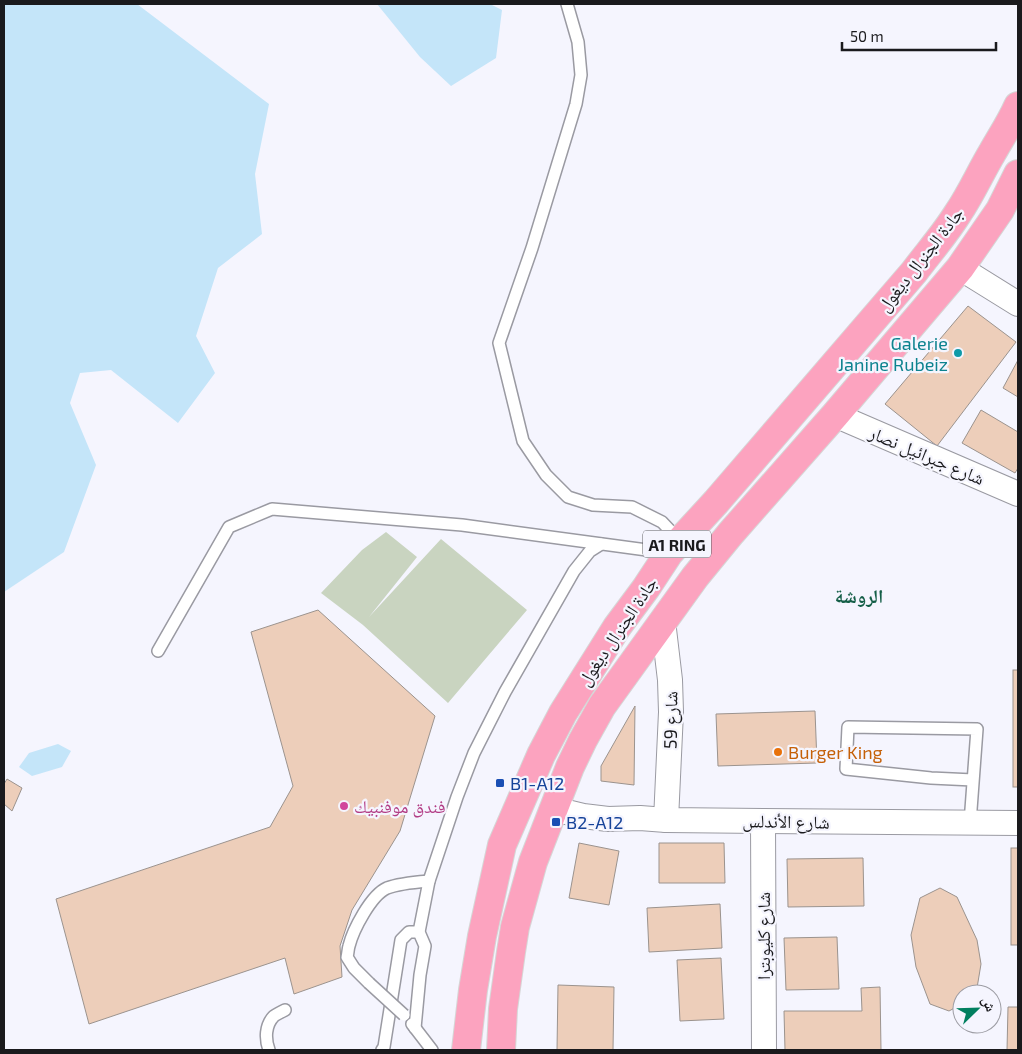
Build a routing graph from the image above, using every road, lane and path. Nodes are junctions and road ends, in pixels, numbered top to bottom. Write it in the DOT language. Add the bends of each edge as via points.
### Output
graph roads {
  1 [pos="567,4"];
  2 [pos="1018,106"];
  3 [pos="1018,174"];
  4 [pos="960,268"];
  5 [pos="1018,304"];
  6 [pos="835,415"];
  7 [pos="1018,494"];
  8 [pos="601,544"];
  9 [pos="674,547"];
  10 [pos="664,621"];
  11 [pos="158,652"];
  12 [pos="973,780"];
  13 [pos="554,809"];
  14 [pos="666,820"];
  15 [pos="763,821"];
  16 [pos="970,823"];
  17 [pos="1018,823"];
  18 [pos="429,881"];
  19 [pos="419,932"];
  20 [pos="285,1010"];
  21 [pos="415,1028"];
  22 [pos="269,1050"];
  23 [pos="382,1050"];
  24 [pos="432,1050"];
  25 [pos="466,1050"];
  26 [pos="501,1050"];
  27 [pos="764,1050"];
  1 -- 9 [label="lane" via="578,42 581,75 576,104 499,343 523,441 546,475 568,497 594,505 632,507 662,522"];
  2 -- 9 [label="highway, جادة الجنرال ديغول / A1 RING" via="967,199 914,272 723,495"];
  3 -- 4 [label="highway, جادة الجنرال ديغول / A1 RING" via="1000,210"];
  4 -- 5 [label="street"];
  4 -- 6 [label="highway, جادة الجنرال ديغول / A1 RING"];
  6 -- 7 [label="street, شارع جبرائيل نصار"];
  6 -- 10 [label="highway, جادة الجنرال ديغول / A1 RING" via="731,533"];
  8 -- 9 [label="lane"];
  8 -- 11 [label="lane" via="462,525 272,508 229,526"];
  8 -- 18 [label="lane" via="590,551 574,571 505,692 474,753"];
  9 -- 25 [label="highway, جادة الجنرال ديغول / A1 RING" via="617,627 564,713 541,755 502,845 482,936"];
  10 -- 13 [label="highway, جادة الجنرال ديغول / A1 RING" via="602,706 570,767"];
  10 -- 14 [label="street, شارع 59" via="671,704"];
  12 -- 12 [label="lane" via="977,729 848,727 846,769"];
  12 -- 16 [label="lane"];
  13 -- 14 [label="street, شارع الأندلس" via="608,819"];
  13 -- 26 [label="highway, جادة الجنرال ديغول / A1 RING" via="533,862 515,927 503,1009"];
  14 -- 15 [label="street, شارع الأندلس"];
  15 -- 16 [label="street, شارع الأندلس"];
  15 -- 27 [label="street, شارع كليوبترا"];
  16 -- 17 [label="street, شارع الأندلس"];
  18 -- 19 [label="lane"];
  18 -- 21 [label="lane, bridge" via="387,888 376,895 348,946 347,958 354,968"];
  19 -- 21 [label="lane" via="425,946"];
  19 -- 23 [label="lane" via="409,932 400,940"];
  20 -- 22 [label="lane" via="274,1016 267,1027"];
  21 -- 24 [label="lane"];
}
